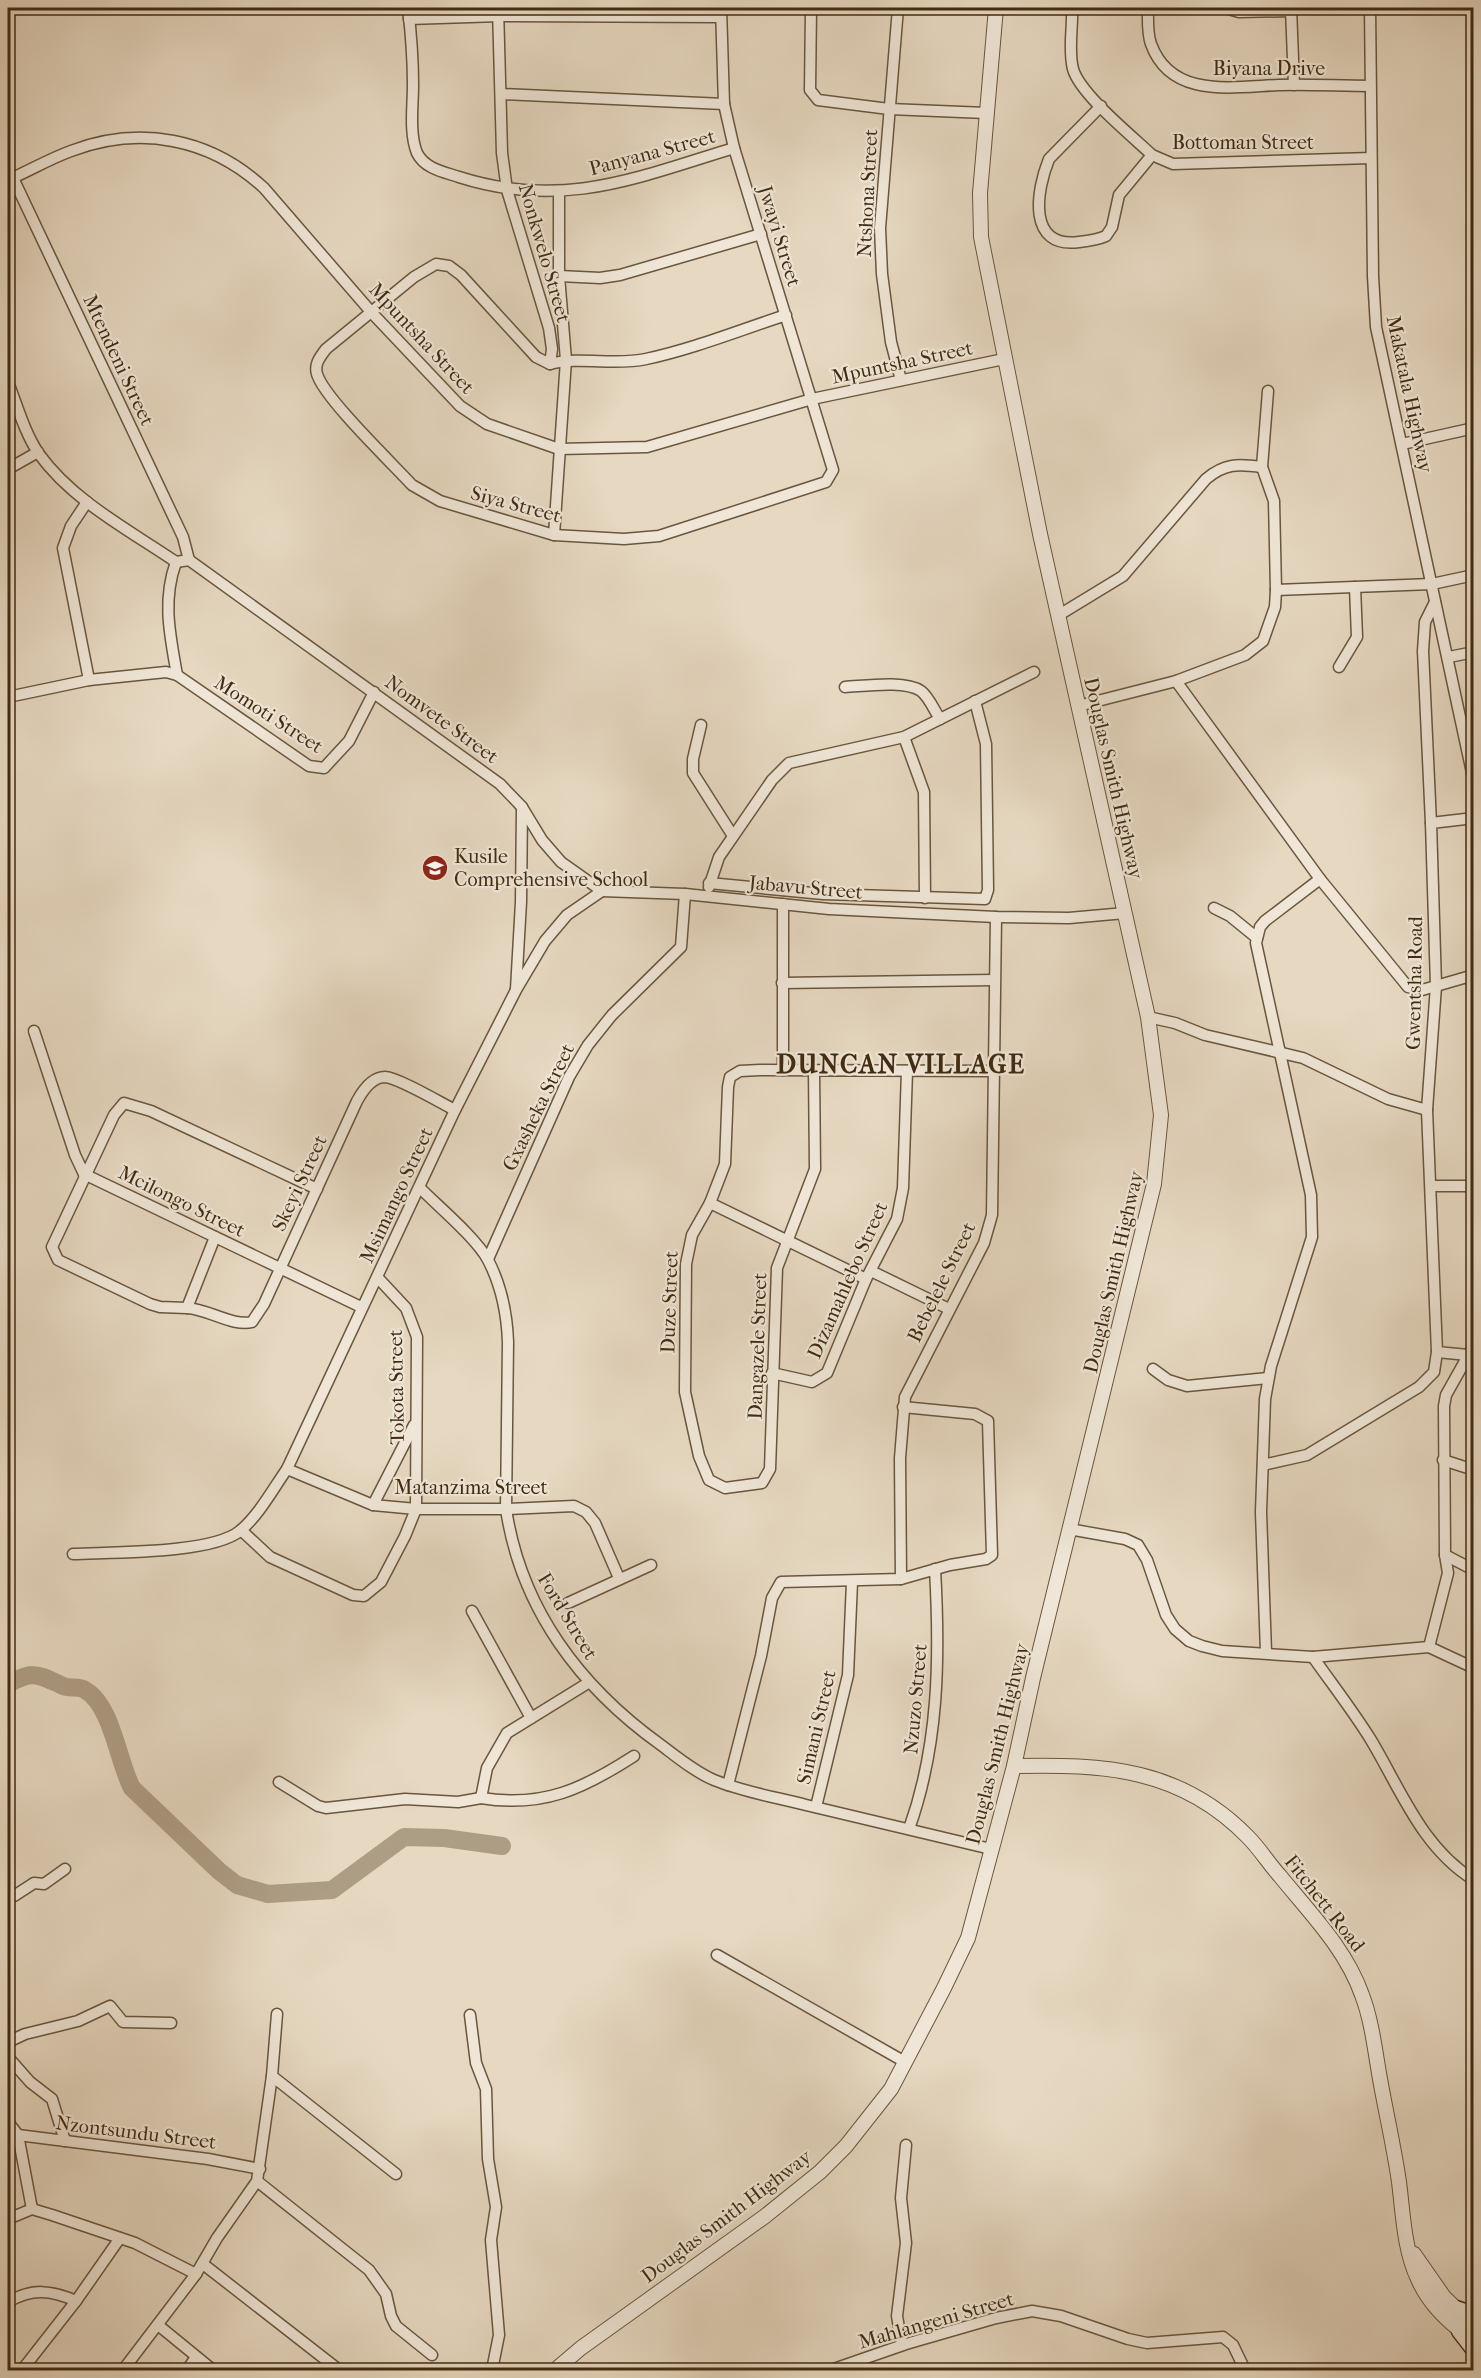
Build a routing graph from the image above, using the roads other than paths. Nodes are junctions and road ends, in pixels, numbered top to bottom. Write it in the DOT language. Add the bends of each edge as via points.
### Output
graph roads {
  1 [pos="811,8"];
  2 [pos="898,8"];
  3 [pos="996,8"];
  4 [pos="1072,8"];
  5 [pos="1148,8"];
  6 [pos="1225,8"];
  7 [pos="1370,8"];
  8 [pos="1291,9"];
  9 [pos="499,12"];
  10 [pos="721,12"];
  11 [pos="409,13"];
  12 [pos="1294,85"];
  13 [pos="1370,87"];
  14 [pos="501,94"];
  15 [pos="724,104"];
  16 [pos="1101,106"];
  17 [pos="890,109"];
  18 [pos="986,113"];
  19 [pos="734,148"];
  20 [pos="1152,155"];
  21 [pos="1371,159"];
  22 [pos="10,179"];
  23 [pos="507,190"];
  24 [pos="559,191"];
  25 [pos="760,234"];
  26 [pos="558,276"];
  27 [pos="372,313"];
  28 [pos="786,315"];
  29 [pos="1004,359"];
  30 [pos="566,360"];
  31 [pos="550,364"];
  32 [pos="901,380"];
  33 [pos="8,382"];
  34 [pos="1268,391"];
  35 [pos="812,399"];
  36 [pos="1473,428"];
  37 [pos="1402,444"];
  38 [pos="559,449"];
  39 [pos="38,452"];
  40 [pos="1262,467"];
  41 [pos="8,469"];
  42 [pos="833,470"];
  43 [pos="87,502"];
  44 [pos="555,535"];
  45 [pos="189,560"];
  46 [pos="176,562"];
  47 [pos="1473,575"];
  48 [pos="1432,584"];
  49 [pos="1354,587"];
  50 [pos="1276,590"];
  51 [pos="1435,602"];
  52 [pos="1059,615"];
  53 [pos="1473,652"];
  54 [pos="1449,657"];
  55 [pos="1339,667"];
  56 [pos="1034,672"];
  57 [pos="177,675"];
  58 [pos="89,680"];
  59 [pos="1176,681"];
  60 [pos="845,687"];
  61 [pos="374,692"];
  62 [pos="8,697"];
  63 [pos="975,701"];
  64 [pos="1078,706"];
  65 [pos="940,719"];
  66 [pos="701,725"];
  67 [pos="1468,727"];
  68 [pos="904,737"];
  69 [pos="1473,782"];
  70 [pos="522,807"];
  71 [pos="1473,818"];
  72 [pos="1431,823"];
  73 [pos="733,836"];
  74 [pos="1320,879"];
  75 [pos="710,883"];
  76 [pos="602,891"];
  77 [pos="685,894"];
  78 [pos="708,897"];
  79 [pos="926,898"];
  80 [pos="783,904"];
  81 [pos="1214,908"];
  82 [pos="1125,913"];
  83 [pos="996,916"];
  84 [pos="1257,938"];
  85 [pos="1473,975"];
  86 [pos="994,980"];
  87 [pos="782,983"];
  88 [pos="1436,986"];
  89 [pos="516,990"];
  90 [pos="1148,1017"];
  91 [pos="34,1031"];
  92 [pos="1280,1052"];
  93 [pos="783,1070"];
  94 [pos="814,1070"];
  95 [pos="907,1071"];
  96 [pos="995,1071"];
  97 [pos="455,1110"];
  98 [pos="1427,1110"];
  99 [pos="84,1174"];
  100 [pos="1473,1185"];
  101 [pos="1431,1186"];
  102 [pos="420,1188"];
  103 [pos="317,1189"];
  104 [pos="710,1203"];
  105 [pos="215,1237"];
  106 [pos="786,1241"];
  107 [pos="488,1259"];
  108 [pos="279,1267"];
  109 [pos="868,1275"];
  110 [pos="378,1278"];
  111 [pos="361,1307"];
  112 [pos="187,1308"];
  113 [pos="949,1309"];
  114 [pos="1471,1350"];
  115 [pos="1437,1352"];
  116 [pos="1153,1369"];
  117 [pos="772,1373"];
  118 [pos="1268,1378"];
  119 [pos="903,1407"];
  120 [pos="415,1423"];
  121 [pos="1443,1460"];
  122 [pos="1263,1465"];
  123 [pos="287,1469"];
  124 [pos="1473,1470"];
  125 [pos="725,1488"];
  126 [pos="373,1505"];
  127 [pos="416,1509"];
  128 [pos="506,1509"];
  129 [pos="1068,1529"];
  130 [pos="241,1530"];
  131 [pos="73,1554"];
  132 [pos="1445,1555"];
  133 [pos="651,1565"];
  134 [pos="935,1569"];
  135 [pos="1473,1570"];
  136 [pos="618,1578"];
  137 [pos="901,1579"];
  138 [pos="852,1582"];
  139 [pos="568,1603"];
  140 [pos="472,1611"];
  141 [pos="1429,1647"];
  142 [pos="1266,1652"];
  143 [pos="1313,1657"];
  144 [pos="1473,1668"];
  145 [pos="588,1683"];
  146 [pos="531,1718"];
  147 [pos="634,1755"];
  148 [pos="1014,1766"];
  149 [pos="279,1782"];
  150 [pos="728,1785"];
  151 [pos="481,1798"];
  152 [pos="816,1807"];
  153 [pos="909,1829"];
  154 [pos="991,1849"];
  155 [pos="65,1869"];
  156 [pos="1473,1880"];
  157 [pos="8,1894"];
  158 [pos="717,1955"];
  159 [pos="277,2014"];
  160 [pos="470,2015"];
  161 [pos="171,2022"];
  162 [pos="8,2042"];
  163 [pos="8,2057"];
  164 [pos="907,2059"];
  165 [pos="273,2076"];
  166 [pos="8,2122"];
  167 [pos="18,2135"];
  168 [pos="8,2140"];
  169 [pos="65,2141"];
  170 [pos="906,2145"];
  171 [pos="260,2169"];
  172 [pos="396,2174"];
  173 [pos="257,2181"];
  174 [pos="32,2209"];
  175 [pos="8,2219"];
  176 [pos="120,2238"];
  177 [pos="1409,2247"];
  178 [pos="199,2269"];
  179 [pos="76,2301"];
  180 [pos="8,2302"];
  181 [pos="1456,2309"];
  182 [pos="1473,2315"];
  183 [pos="158,2325"];
  184 [pos="1469,2332"];
  185 [pos="902,2345"];
  186 [pos="1473,2349"];
  187 [pos="432,2355"];
  188 [pos="196,2357"];
  189 [pos="22,2370"];
  190 [pos="123,2370"];
  191 [pos="187,2370"];
  192 [pos="213,2370"];
  193 [pos="339,2370"];
  194 [pos="492,2370"];
  195 [pos="555,2370"];
  196 [pos="831,2370"];
  197 [pos="1245,2370"];
  1 -- 17 [label="street" via="810,90 814,98"];
  2 -- 17 [label="street, Ntshona Street"];
  3 -- 18 [label="street, Douglas Smith Highway"];
  4 -- 16 [label="street, Bottoman Street" via="1074,72"];
  5 -- 12 [label="street, Biyana Drive" via="1150,43 1161,62 1183,82 1214,88"];
  6 -- 8 [label="street" via="1239,12"];
  7 -- 13 [label="street, Makatala Highway"];
  8 -- 12 [label="street"];
  9 -- 10 [label="street"];
  9 -- 11 [label="street"];
  9 -- 14 [label="street, Nonkwelo Street"];
  10 -- 15 [label="street, Jwayi Street"];
  11 -- 23 [label="street, Panyana Street" via="413,142 421,159 439,171"];
  12 -- 13 [label="street, Biyana Drive"];
  13 -- 21 [label="street, Makatala Highway"];
  14 -- 15 [label="street"];
  14 -- 23 [label="street, Nonkwelo Street"];
  15 -- 19 [label="street, Jwayi Street"];
  16 -- 20 [label="street, Bottoman Street"];
  16 -- 20 [label="street" via="1049,159 1042,179 1041,213 1048,237 1075,242 1106,236 1119,195"];
  17 -- 18 [label="street"];
  17 -- 32 [label="street, Ntshona Street" via="880,228 891,342"];
  18 -- 29 [label="street, Douglas Smith Highway" via="981,237"];
  19 -- 24 [label="street, Panyana Street" via="623,183"];
  19 -- 25 [label="street, Jwayi Street"];
  20 -- 21 [label="street, Bottoman Street" via="1173,164"];
  21 -- 37 [label="street, Makatala Highway" via="1376,327"];
  22 -- 27 [label="street, Mpuntsha Street" via="70,151 106,140 135,137 189,144 225,157 264,188"];
  22 -- 45 [label="street, Mtendeni Street" via="183,537"];
  23 -- 24 [label="street, Panyana Street"];
  23 -- 31 [label="street, Nonkwelo Street" via="549,328"];
  24 -- 26 [label="street"];
  25 -- 26 [label="street" via="620,275"];
  25 -- 28 [label="street, Jwayi Street"];
  26 -- 30 [label="street"];
  27 -- 31 [label="street" via="431,265 442,264 461,275 536,357"];
  27 -- 38 [label="street, Mpuntsha Street" via="460,406 487,424"];
  27 -- 44 [label="street, Siya Street" via="318,359 316,372 322,386 423,493 494,519"];
  28 -- 30 [label="street" via="647,359"];
  28 -- 35 [label="street, Jwayi Street"];
  29 -- 32 [label="street, Mpuntsha Street"];
  29 -- 52 [label="street, Douglas Smith Highway"];
  30 -- 31 [label="street"];
  30 -- 38 [label="street"];
  32 -- 35 [label="street, Mpuntsha Street"];
  33 -- 39 [label="street"];
  34 -- 40 [label="street"];
  35 -- 38 [label="street, Mpuntsha Street" via="647,447"];
  35 -- 42 [label="street, Jwayi Street"];
  36 -- 37 [label="street"];
  37 -- 48 [label="street, Makatala Highway"];
  38 -- 44 [label="street"];
  39 -- 41 [label="street"];
  39 -- 43 [label="street"];
  40 -- 50 [label="street" via="1274,501"];
  40 -- 52 [label="street" via="1236,464 1219,468 1123,576"];
  42 -- 44 [label="street, Siya Street" via="830,479 819,486 660,536 624,539"];
  43 -- 46 [label="street"];
  43 -- 58 [label="street" via="71,526 63,548"];
  45 -- 46 [label="street"];
  45 -- 61 [label="street, Nomvete Street"];
  46 -- 57 [label="street" via="169,582 167,610"];
  47 -- 48 [label="street"];
  48 -- 49 [label="street"];
  48 -- 51 [label="street, Makatala Highway"];
  49 -- 50 [label="street"];
  49 -- 55 [label="street" via="1357,638"];
  50 -- 59 [label="street" via="1268,629 1255,649"];
  51 -- 54 [label="street, Makatala Highway"];
  51 -- 72 [label="street, Gwentsha Road" via="1425,622 1423,651"];
  52 -- 64 [label="street, Douglas Smith Highway"];
  53 -- 54 [label="street"];
  54 -- 67 [label="street, Makatala Highway"];
  56 -- 63 [label="street"];
  57 -- 58 [label="street" via="158,672"];
  57 -- 61 [label="street, Momoti Street" via="309,766 318,768 329,766 349,741"];
  58 -- 62 [label="street"];
  59 -- 64 [label="street"];
  59 -- 74 [label="street"];
  60 -- 65 [label="street" via="911,687 923,693"];
  61 -- 70 [label="street, Nomvete Street" via="500,783"];
  63 -- 65 [label="street"];
  63 -- 79 [label="street" via="986,744 988,890 982,900"];
  64 -- 82 [label="street, Douglas Smith Highway"];
  65 -- 68 [label="street"];
  66 -- 73 [label="street" via="693,773"];
  67 -- 69 [label="street, Makatala Highway"];
  68 -- 73 [label="street" via="789,763 772,780"];
  68 -- 79 [label="street" via="924,792"];
  70 -- 76 [label="street" via="561,862"];
  70 -- 89 [label="street"];
  71 -- 72 [label="street"];
  72 -- 88 [label="street, Gwentsha Road"];
  73 -- 75 [label="street" via="719,857"];
  74 -- 84 [label="street" via="1265,921"];
  74 -- 88 [label="street" via="1408,987 1417,991"];
  75 -- 78 [label="street"];
  75 -- 79 [label="street" via="823,894"];
  76 -- 77 [label="street, Jabavu Street"];
  76 -- 89 [label="street, Msimango Street" via="567,915 545,941"];
  77 -- 78 [label="street, Jabavu Street"];
  77 -- 107 [label="street, Gxasheka Street" via="681,947 612,1015 588,1045 569,1077"];
  78 -- 80 [label="street, Jabavu Street"];
  80 -- 83 [label="street, Jabavu Street"];
  80 -- 87 [label="street"];
  81 -- 84 [label="street"];
  82 -- 83 [label="street, Jabavu Street" via="1070,918"];
  82 -- 90 [label="street, Douglas Smith Highway"];
  83 -- 86 [label="street, Bebelele Street"];
  84 -- 92 [label="street"];
  85 -- 88 [label="street"];
  86 -- 87 [label="street"];
  86 -- 96 [label="street, Bebelele Street"];
  87 -- 93 [label="street"];
  88 -- 98 [label="street, Gwentsha Road"];
  89 -- 97 [label="street, Msimango Street"];
  90 -- 92 [label="street"];
  90 -- 129 [label="street, Douglas Smith Highway" via="1160,1101 1159,1156 1092,1444"];
  91 -- 99 [label="street"];
  92 -- 98 [label="street" via="1314,1062 1388,1099"];
  92 -- 118 [label="street" via="1311,1195 1313,1224 1301,1276"];
  93 -- 94 [label="street"];
  93 -- 104 [label="street, Duze Street" via="740,1071 730,1077 725,1164"];
  94 -- 95 [label="street"];
  94 -- 106 [label="street, Dangazele Street" via="816,1169"];
  95 -- 96 [label="street"];
  95 -- 109 [label="street, Dizamahlebo Street" via="901,1204"];
  96 -- 113 [label="street, Bebelele Street" via="990,1226"];
  97 -- 102 [label="street, Msimango Street"];
  97 -- 103 [label="street, Skeyi Street" via="391,1079 379,1078 357,1101"];
  98 -- 101 [label="street, Gwentsha Road"];
  99 -- 103 [label="street" via="124,1104 136,1105"];
  99 -- 105 [label="street, Mcilongo Street"];
  99 -- 112 [label="street" via="52,1241 52,1252 58,1260 160,1308"];
  100 -- 101 [label="street"];
  101 -- 115 [label="street, Gwentsha Road"];
  102 -- 107 [label="street, Ford Street"];
  102 -- 110 [label="street, Msimango Street"];
  103 -- 108 [label="street, Skeyi Street"];
  104 -- 106 [label="street"];
  104 -- 125 [label="street, Duze Street" via="687,1248 684,1376 699,1456 709,1480"];
  105 -- 108 [label="street, Mcilongo Street"];
  105 -- 112 [label="street"];
  106 -- 109 [label="street"];
  106 -- 117 [label="street, Dangazele Street" via="777,1268"];
  107 -- 128 [label="street, Ford Street" via="507,1317"];
  108 -- 111 [label="street, Mcilongo Street"];
  108 -- 112 [label="street, Skeyi Street" via="252,1322 245,1324 202,1309"];
  109 -- 113 [label="street"];
  109 -- 117 [label="street, Dizamahlebo Street" via="826,1373 812,1382"];
  110 -- 111 [label="street, Msimango Street"];
  110 -- 120 [label="street, Tokota Street" via="412,1317 417,1345"];
  111 -- 123 [label="street, Msimango Street"];
  113 -- 119 [label="street, Bebelele Street"];
  114 -- 115 [label="street"];
  114 -- 121 [label="street" via="1445,1400"];
  115 -- 122 [label="street" via="1434,1372 1419,1387 1307,1455"];
  116 -- 118 [label="street" via="1168,1380 1187,1386"];
  117 -- 125 [label="street, Dangazele Street" via="768,1475 762,1483"];
  118 -- 122 [label="street"];
  119 -- 134 [label="street" via="975,1414 990,1425 992,1555"];
  119 -- 137 [label="street, Bebelele Street"];
  120 -- 126 [label="street"];
  120 -- 127 [label="street, Tokota Street"];
  121 -- 124 [label="street"];
  121 -- 132 [label="street"];
  122 -- 142 [label="street"];
  123 -- 126 [label="street, Matanzima Street"];
  123 -- 130 [label="street, Msimango Street"];
  126 -- 127 [label="street, Matanzima Street"];
  127 -- 128 [label="street, Matanzima Street"];
  127 -- 130 [label="street" via="386,1574 364,1596 341,1592 270,1557"];
  128 -- 136 [label="street, Matanzima Street" via="563,1504 580,1508 595,1522"];
  128 -- 145 [label="street, Ford Street" via="525,1582 560,1645"];
  129 -- 142 [label="street" via="1125,1539 1143,1550 1166,1616 1189,1641 1210,1649"];
  129 -- 148 [label="street, Douglas Smith Highway"];
  130 -- 131 [label="street" via="226,1540 203,1545"];
  132 -- 135 [label="street"];
  132 -- 141 [label="street" via="1448,1573"];
  133 -- 136 [label="street"];
  134 -- 137 [label="street"];
  134 -- 153 [label="street, Nzuzo Street" via="939,1642 934,1725 922,1794"];
  136 -- 139 [label="street"];
  137 -- 138 [label="street"];
  138 -- 150 [label="street" via="785,1580 775,1590"];
  138 -- 152 [label="street, Simani Street" via="848,1675"];
  140 -- 146 [label="street"];
  141 -- 143 [label="street"];
  141 -- 144 [label="street"];
  142 -- 143 [label="street"];
  143 -- 156 [label="street" via="1370,1739 1425,1834 1456,1868"];
  145 -- 146 [label="street"];
  145 -- 150 [label="street, Ford Street" via="650,1738 711,1779"];
  146 -- 151 [label="street" via="507,1733 500,1743 487,1768"];
  147 -- 151 [label="street" via="593,1782 559,1796 503,1802"];
  148 -- 154 [label="street, Douglas Smith Highway"];
  148 -- 177 [label="street, Fitchett Road" via="1097,1766 1161,1780 1206,1803 1249,1838 1343,1956 1363,1995 1398,2170"];
  149 -- 151 [label="street" via="326,1808 405,1799 458,1802"];
  150 -- 152 [label="street, Ford Street"];
  152 -- 153 [label="street, Ford Street"];
  153 -- 154 [label="street, Ford Street"];
  154 -- 164 [label="street, Douglas Smith Highway" via="968,1938"];
  155 -- 157 [label="street" via="44,1884 34,1883 14,1896"];
  158 -- 164 [label="street"];
  159 -- 165 [label="street"];
  160 -- 194 [label="street" via="476,2063 486,2089 488,2159 496,2207 491,2240 499,2335"];
  161 -- 162 [label="street" via="123,2022 110,2006 78,2021"];
  163 -- 169 [label="street" via="52,2099"];
  164 -- 195 [label="street, Douglas Smith Highway" via="877,2110 820,2172"];
  165 -- 171 [label="street"];
  165 -- 172 [label="street"];
  166 -- 167 [label="street"];
  167 -- 168 [label="street"];
  167 -- 169 [label="street, Nzontsundu Street"];
  167 -- 174 [label="street"];
  169 -- 171 [label="street, Nzontsundu Street"];
  170 -- 185 [label="street" via="901,2198 906,2243 897,2316"];
  171 -- 173 [label="street"];
  173 -- 178 [label="street"];
  173 -- 187 [label="street" via="369,2270 386,2294 396,2326"];
  174 -- 175 [label="street"];
  174 -- 176 [label="street"];
  176 -- 178 [label="street"];
  176 -- 179 [label="street"];
  177 -- 181 [label="street, Fitchett Road"];
  177 -- 184 [label="street, Fitchett Road" via="1427,2296"];
  178 -- 183 [label="street"];
  178 -- 193 [label="street"];
  179 -- 180 [label="street" via="38,2291"];
  179 -- 189 [label="street"];
  181 -- 182 [label="main road"];
  181 -- 184 [label="street, Fitchett Road"];
  183 -- 188 [label="street"];
  183 -- 190 [label="street"];
  184 -- 186 [label="main road"];
  185 -- 196 [label="street, Mahlangeni Street"];
  185 -- 197 [label="street, Mahlangeni Street" via="1032,2311 1148,2343 1223,2337 1233,2345"];
  188 -- 191 [label="street"];
  188 -- 192 [label="street"];
}
